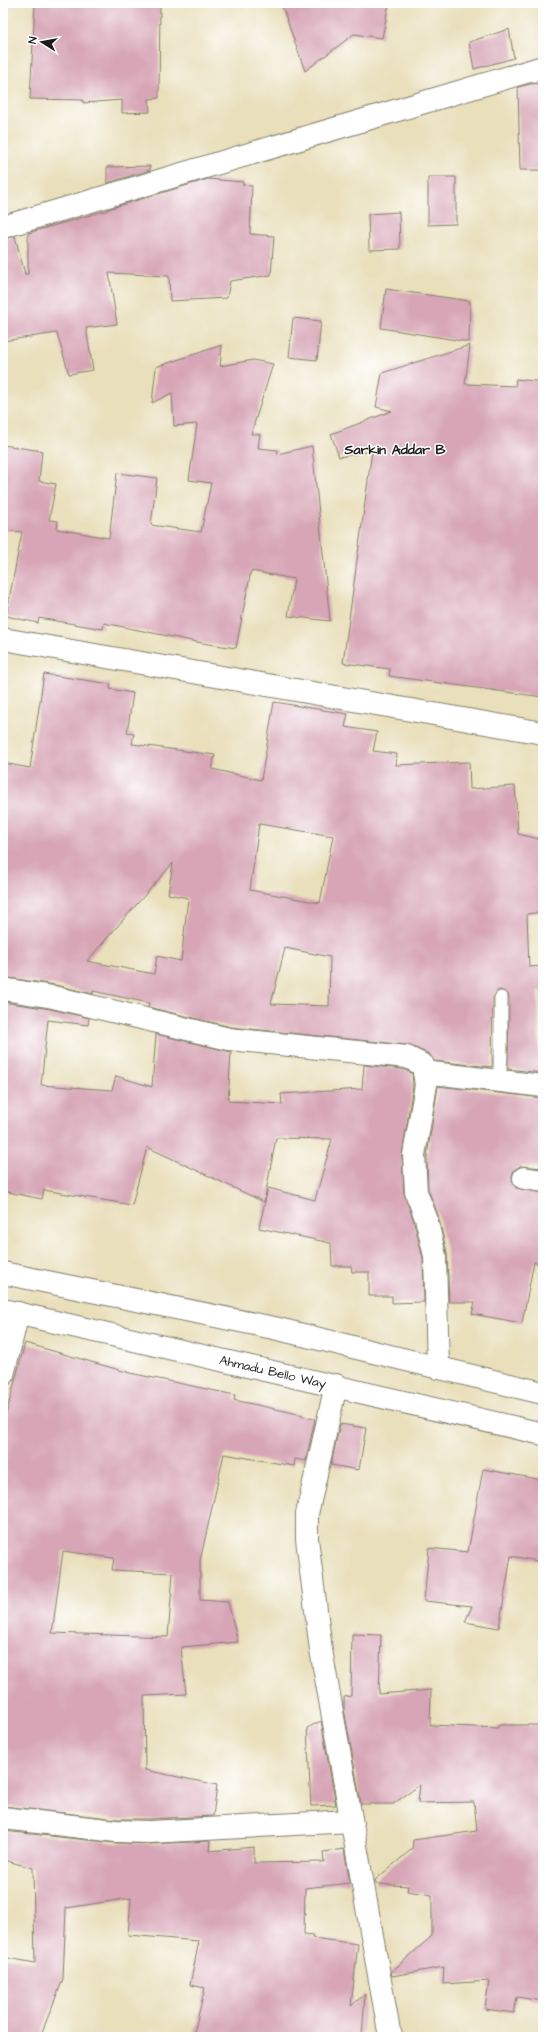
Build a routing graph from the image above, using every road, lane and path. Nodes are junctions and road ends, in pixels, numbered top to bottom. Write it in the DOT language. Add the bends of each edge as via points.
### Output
graph roads {
  1 [pos="543,67"];
  2 [pos="3,227"];
  3 [pos="3,639"];
  4 [pos="543,734"];
  5 [pos="3,989"];
  6 [pos="501,998"];
  7 [pos="424,1072"];
  8 [pos="499,1081"];
  9 [pos="543,1086"];
  10 [pos="3,1273"];
  11 [pos="11,1311"];
  12 [pos="438,1368"];
  13 [pos="3,1375"];
  14 [pos="336,1385"];
  15 [pos="543,1393"];
  16 [pos="543,1434"];
  17 [pos="3,1818"];
  18 [pos="351,1821"];
  19 [pos="392,2037"];
  1 -- 2 [label="main road"];
  3 -- 4 [label="main road"];
  5 -- 7 [label="main road" via="53,996 229,1039 407,1057 423,1065"];
  6 -- 8 [label="lane"];
  7 -- 8 [label="main road"];
  7 -- 12 [label="main road" via="426,1085 414,1155 416,1192 426,1218 435,1256"];
  8 -- 9 [label="main road"];
  10 -- 12 [label="main road" via="274,1328"];
  11 -- 13 [label="main road"];
  11 -- 14 [label="main road, Ahmadu Bello Way"];
  12 -- 15 [label="main road"];
  14 -- 16 [label="main road, Ahmadu Bello Way"];
  14 -- 18 [label="main road" via="307,1514 307,1539 321,1650"];
  17 -- 18 [label="main road" via="150,1832"];
  18 -- 19 [label="main road" via="389,2032"];
}
